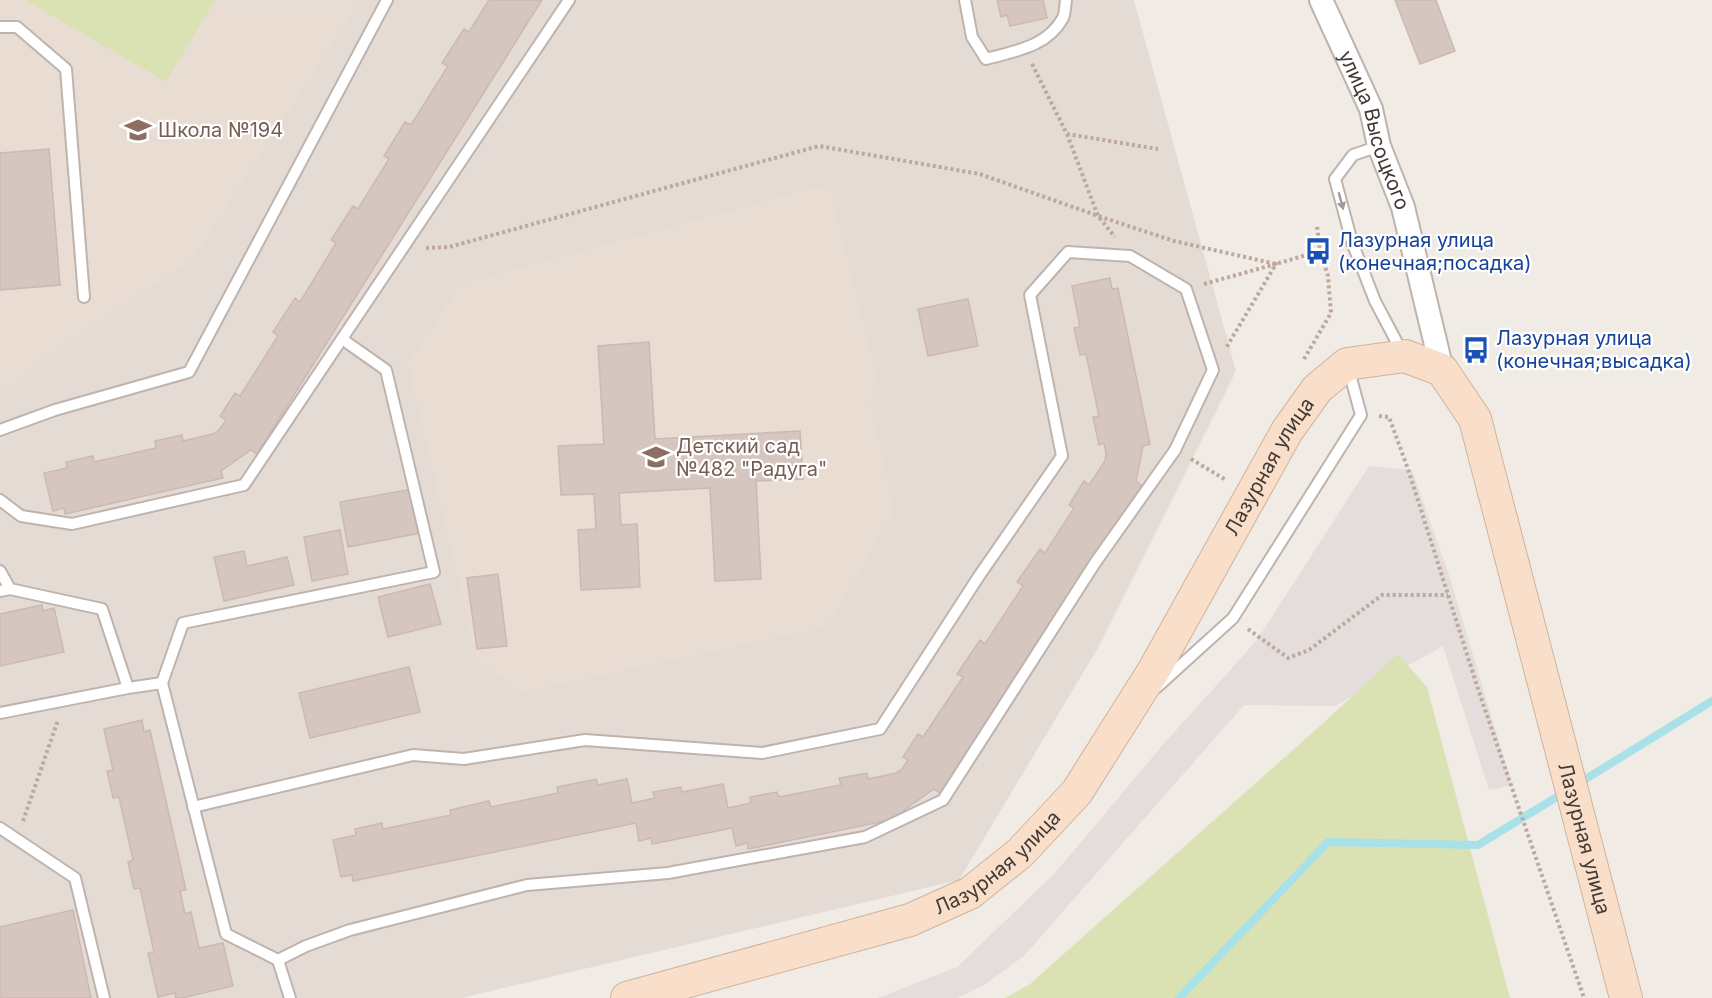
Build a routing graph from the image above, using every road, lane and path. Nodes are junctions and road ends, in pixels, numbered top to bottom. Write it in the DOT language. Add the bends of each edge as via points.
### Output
graph roads {
  1 [pos="387,0"];
  2 [pos="569,0"];
  3 [pos="965,0"];
  4 [pos="1066,0"];
  5 [pos="1323,2"];
  6 [pos="0,27"];
  7 [pos="1024,49"];
  8 [pos="1068,134"];
  9 [pos="1379,146"];
  10 [pos="1158,149"];
  11 [pos="1098,216"];
  12 [pos="1317,226"];
  13 [pos="401,250"];
  14 [pos="1320,251"];
  15 [pos="1130,256"];
  16 [pos="1276,264"];
  17 [pos="1328,276"];
  18 [pos="1186,289"];
  19 [pos="84,297"];
  20 [pos="342,339"];
  21 [pos="1405,356"];
  22 [pos="1347,364"];
  23 [pos="1213,370"];
  24 [pos="1442,370"];
  25 [pos="1361,415"];
  26 [pos="0,430"];
  27 [pos="1175,450"];
  28 [pos="1227,481"];
  29 [pos="0,500"];
  30 [pos="0,571"];
  31 [pos="5,590"];
  32 [pos="1449,595"];
  33 [pos="1233,618"];
  34 [pos="162,683"];
  35 [pos="128,688"];
  36 [pos="65,700"];
  37 [pos="0,712"];
  38 [pos="1124,718"];
  39 [pos="193,807"];
  40 [pos="0,828"];
  41 [pos="17,839"];
  42 [pos="279,960"];
  43 [pos="104,998"];
  44 [pos="290,998"];
  45 [pos="627,998"];
  46 [pos="1584,998"];
  47 [pos="1626,998"];
  1 -- 26 [label="lane" via="189,372"];
  2 -- 13 [label="lane"];
  3 -- 7 [label="lane" via="972,36 986,59"];
  4 -- 7 [label="lane" via="1064,17 1044,40"];
  5 -- 9 [label="street, улица Высоцкого" via="1371,109"];
  6 -- 19 [label="lane" via="17,27 66,69"];
  7 -- 8 [label="path"];
  8 -- 10 [label="path"];
  8 -- 11 [label="path"];
  9 -- 21 [label="lane, one-way" via="1353,154 1335,179 1375,301"];
  9 -- 24 [label="street, улица Высоцкого" via="1403,207"];
  11 -- 13 [label="path" via="980,174 819,146 449,247"];
  11 -- 15 [label="path"];
  11 -- 16 [label="path" via="1174,241"];
  12 -- 14 [label="path"];
  13 -- 20 [label="lane"];
  14 -- 16 [label="path"];
  14 -- 17 [label="path"];
  15 -- 18 [label="lane"];
  15 -- 39 [label="lane" via="1068,252 1030,295 1062,456 880,729 762,753 585,740 464,759 413,755"];
  16 -- 18 [label="path"];
  16 -- 23 [label="path"];
  18 -- 23 [label="lane"];
  20 -- 29 [label="lane" via="244,485 72,524 21,516"];
  20 -- 34 [label="lane" via="386,370 434,572 183,623"];
  21 -- 22 [label="street"];
  21 -- 24 [label="street"];
  22 -- 25 [label="lane"];
  22 -- 38 [label="street, Лазурная улица" via="1317,389 1287,431"];
  23 -- 27 [label="lane"];
  24 -- 47 [label="street, Лазурная улица" via="1475,419"];
  25 -- 32 [label="path" via="1389,417"];
  25 -- 33 [label="lane"];
  27 -- 28 [label="path"];
  27 -- 42 [label="lane" via="1095,563 943,800 865,837 668,873 527,885 350,930"];
  30 -- 31 [label="lane"];
  31 -- 35 [label="lane" via="102,609"];
  32 -- 33 [label="path" via="1382,595 1310,650 1288,658"];
  32 -- 46 [label="path"];
  33 -- 38 [label="lane"];
  34 -- 35 [label="lane"];
  34 -- 39 [label="lane"];
  35 -- 36 [label="lane"];
  36 -- 37 [label="lane"];
  36 -- 41 [label="path"];
  38 -- 45 [label="street, Лазурная улица" via="1077,792 1020,853 969,893 910,920"];
  39 -- 42 [label="lane" via="226,934"];
  40 -- 41 [label="lane"];
  41 -- 43 [label="lane" via="75,878"];
  42 -- 44 [label="lane"];
}
